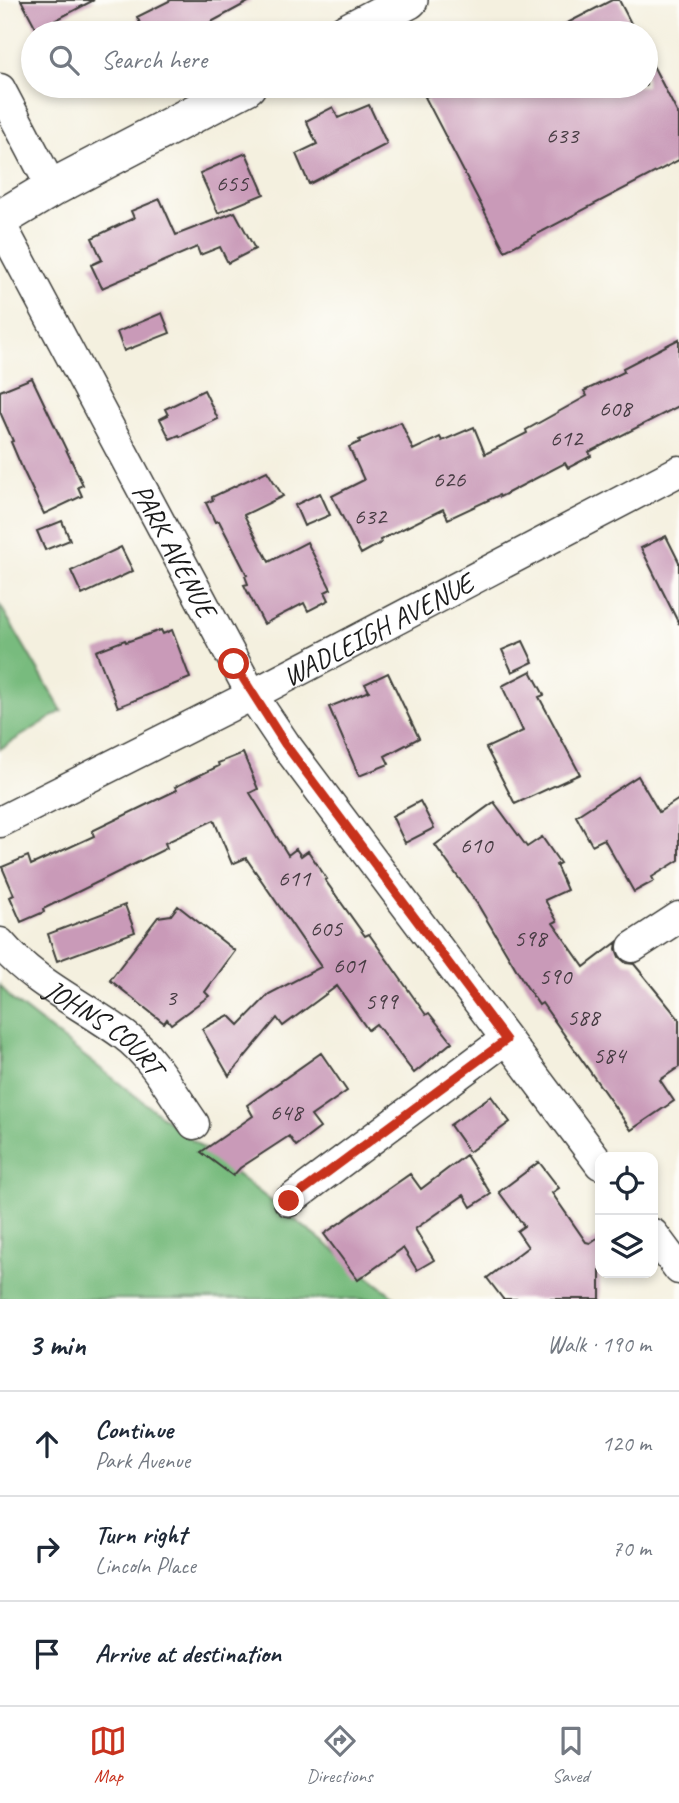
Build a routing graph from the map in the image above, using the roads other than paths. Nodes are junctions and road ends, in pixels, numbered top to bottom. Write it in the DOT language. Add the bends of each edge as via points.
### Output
graph roads {
  1 [pos="409,0"];
  2 [pos="369,21"];
  3 [pos="0,89"];
  4 [pos="224,98"];
  5 [pos="52,188"];
  6 [pos="0,221"];
  7 [pos="679,471"];
  8 [pos="252,695"];
  9 [pos="0,822"];
  10 [pos="679,917"];
  11 [pos="0,943"];
  12 [pos="633,947"];
  13 [pos="506,1040"];
  14 [pos="194,1124"];
  15 [pos="595,1157"];
  16 [pos="289,1201"];
  17 [pos="658,1241"];
  18 [pos="679,1269"];
  1 -- 2 [label="street"];
  3 -- 5 [label="street"];
  4 -- 5 [label="street"];
  5 -- 6 [label="street"];
  6 -- 8 [label="street, PARK AVENUE"];
  7 -- 8 [label="street, WADLEIGH AVENUE"];
  8 -- 9 [label="street, WADLEIGH AVENUE"];
  8 -- 13 [label="street, PARK AVENUE"];
  10 -- 12 [label="street"];
  11 -- 14 [label="street, JOHNS COURT" via="54,991 127,1037"];
  13 -- 15 [label="street, PARK AVENUE"];
  13 -- 16 [label="street"];
  17 -- 18 [label="street"];
}
